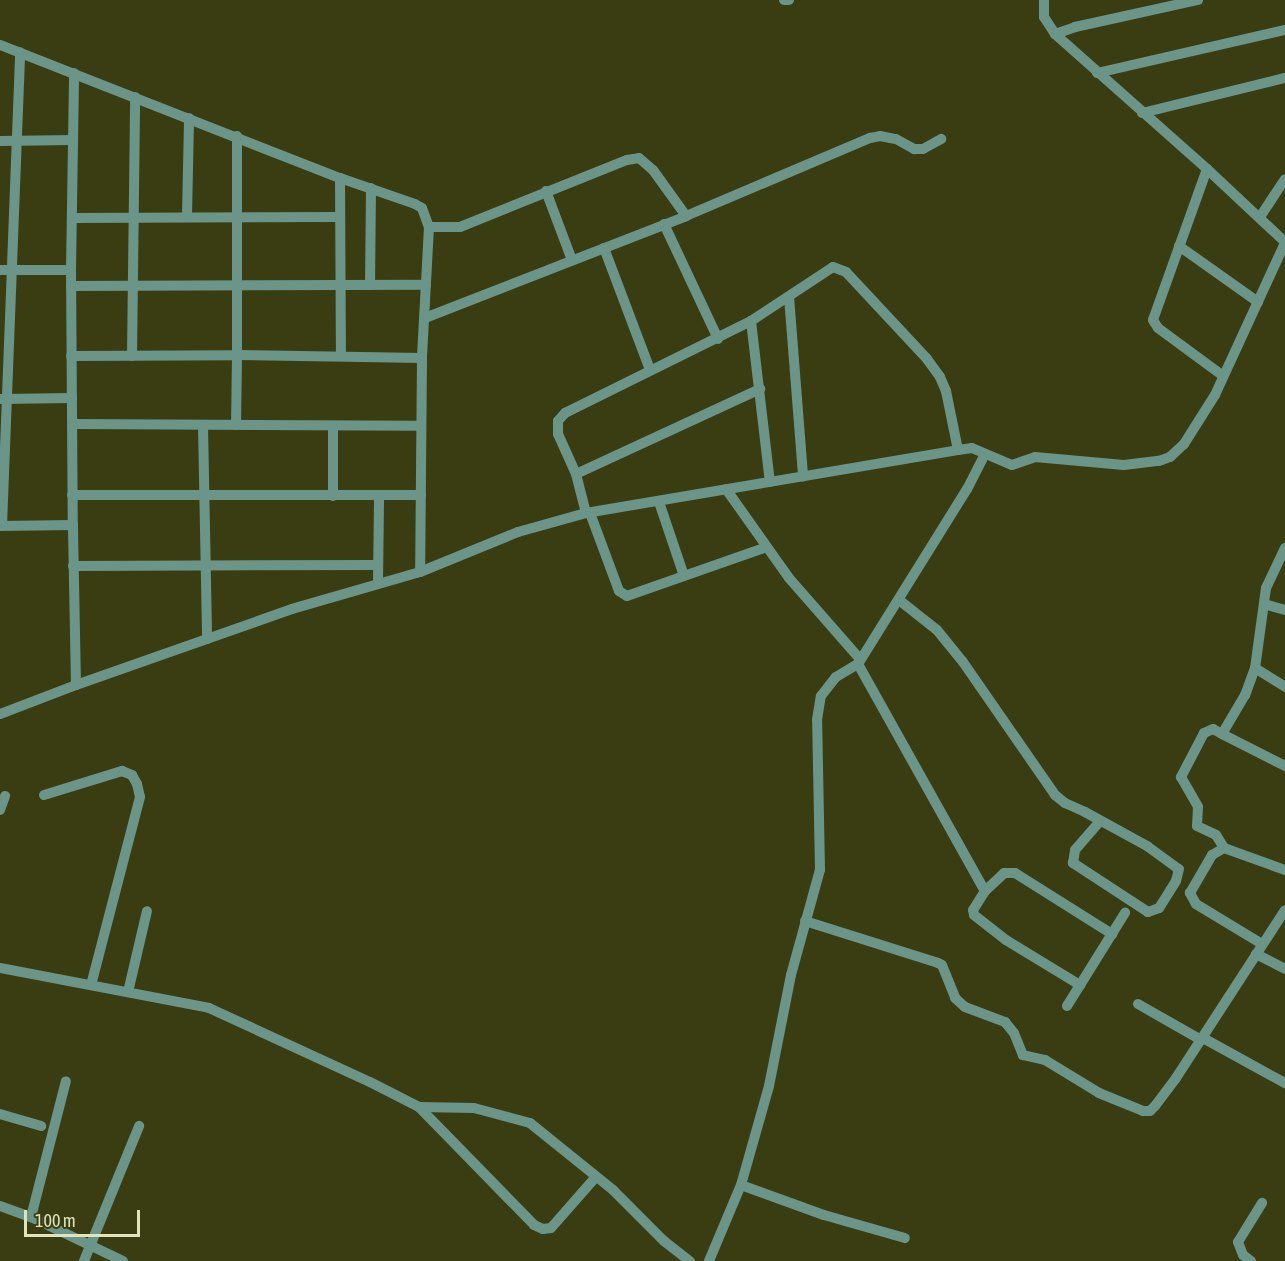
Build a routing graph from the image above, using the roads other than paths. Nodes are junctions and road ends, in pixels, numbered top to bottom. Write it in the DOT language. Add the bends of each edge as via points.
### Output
graph roads {
  1 [pos="784,0"];
  2 [pos="789,0"];
  3 [pos="1044,0"];
  4 [pos="1198,0"];
  5 [pos="1285,30"];
  6 [pos="1055,34"];
  7 [pos="0,45"];
  8 [pos="20,52"];
  9 [pos="74,73"];
  10 [pos="1097,73"];
  11 [pos="1285,78"];
  12 [pos="135,97"];
  13 [pos="1142,113"];
  14 [pos="189,118"];
  15 [pos="237,135"];
  16 [pos="941,139"];
  17 [pos="73,140"];
  18 [pos="0,141"];
  19 [pos="18,141"];
  20 [pos="1207,169"];
  21 [pos="340,178"];
  22 [pos="1285,179"];
  23 [pos="370,188"];
  24 [pos="546,191"];
  25 [pos="134,216"];
  26 [pos="188,216"];
  27 [pos="238,216"];
  28 [pos="686,216"];
  29 [pos="339,217"];
  30 [pos="1260,217"];
  31 [pos="72,218"];
  32 [pos="664,224"];
  33 [pos="429,227"];
  34 [pos="1285,242"];
  35 [pos="1179,246"];
  36 [pos="604,248"];
  37 [pos="573,260"];
  38 [pos="0,270"];
  39 [pos="13,270"];
  40 [pos="71,270"];
  41 [pos="370,285"];
  42 [pos="426,285"];
  43 [pos="71,286"];
  44 [pos="338,286"];
  45 [pos="134,287"];
  46 [pos="238,287"];
  47 [pos="789,297"];
  48 [pos="1258,302"];
  49 [pos="425,318"];
  50 [pos="751,321"];
  51 [pos="718,339"];
  52 [pos="237,355"];
  53 [pos="71,356"];
  54 [pos="132,356"];
  55 [pos="341,356"];
  56 [pos="422,358"];
  57 [pos="650,370"];
  58 [pos="1224,376"];
  59 [pos="760,389"];
  60 [pos="72,398"];
  61 [pos="3,399"];
  62 [pos="73,424"];
  63 [pos="237,424"];
  64 [pos="203,425"];
  65 [pos="421,426"];
  66 [pos="333,427"];
  67 [pos="958,450"];
  68 [pos="985,454"];
  69 [pos="576,474"];
  70 [pos="803,476"];
  71 [pos="770,482"];
  72 [pos="726,489"];
  73 [pos="72,495"];
  74 [pos="206,495"];
  75 [pos="421,495"];
  76 [pos="333,496"];
  77 [pos="379,497"];
  78 [pos="659,502"];
  79 [pos="588,513"];
  80 [pos="73,525"];
  81 [pos="1,526"];
  82 [pos="767,547"];
  83 [pos="1285,548"];
  84 [pos="206,565"];
  85 [pos="378,565"];
  86 [pos="73,566"];
  87 [pos="420,572"];
  88 [pos="684,576"];
  89 [pos="378,583"];
  90 [pos="899,600"];
  91 [pos="1264,604"];
  92 [pos="1285,610"];
  93 [pos="207,639"];
  94 [pos="859,662"];
  95 [pos="1255,668"];
  96 [pos="76,685"];
  97 [pos="1285,687"];
  98 [pos="0,714"];
  99 [pos="1222,734"];
  100 [pos="1285,766"];
  101 [pos="44,795"];
  102 [pos="5,796"];
  103 [pos="0,810"];
  104 [pos="1100,821"];
  105 [pos="1224,848"];
  106 [pos="1285,870"];
  107 [pos="985,891"];
  108 [pos="1285,910"];
  109 [pos="147,911"];
  110 [pos="1125,913"];
  111 [pos="805,921"];
  112 [pos="1112,934"];
  113 [pos="1259,949"];
  114 [pos="0,968"];
  115 [pos="1285,969"];
  116 [pos="91,985"];
  117 [pos="1080,985"];
  118 [pos="128,992"];
  119 [pos="1138,1004"];
  120 [pos="1067,1006"];
  121 [pos="1202,1039"];
  122 [pos="66,1081"];
  123 [pos="1285,1083"];
  124 [pos="419,1107"];
  125 [pos="0,1114"];
  126 [pos="41,1126"];
  127 [pos="139,1126"];
  128 [pos="595,1178"];
  129 [pos="741,1185"];
  130 [pos="1262,1203"];
  131 [pos="0,1206"];
  132 [pos="31,1217"];
  133 [pos="905,1238"];
  134 [pos="90,1245"];
  135 [pos="84,1261"];
  136 [pos="123,1261"];
  137 [pos="690,1261"];
  138 [pos="709,1261"];
  139 [pos="1251,1261"];
  1 -- 2 [label="street"];
  3 -- 6 [label="street" via="1044,17"];
  4 -- 6 [label="street"];
  5 -- 10 [label="street"];
  6 -- 10 [label="street"];
  7 -- 8 [label="street"];
  8 -- 9 [label="street"];
  8 -- 19 [label="street"];
  9 -- 12 [label="street"];
  9 -- 17 [label="street"];
  10 -- 13 [label="street"];
  11 -- 13 [label="street"];
  12 -- 14 [label="street"];
  12 -- 25 [label="street"];
  13 -- 20 [label="street"];
  14 -- 15 [label="street"];
  14 -- 26 [label="street"];
  15 -- 21 [label="street"];
  15 -- 27 [label="street"];
  16 -- 28 [label="street" via="923,149 914,149 896,139 870,138"];
  17 -- 19 [label="street"];
  17 -- 31 [label="street"];
  18 -- 19 [label="street"];
  19 -- 39 [label="street"];
  20 -- 30 [label="street"];
  20 -- 35 [label="street"];
  21 -- 23 [label="street"];
  21 -- 29 [label="street"];
  22 -- 30 [label="street"];
  23 -- 33 [label="street" via="422,208"];
  23 -- 41 [label="street"];
  24 -- 28 [label="street" via="639,158 653,170"];
  24 -- 33 [label="street" via="460,227"];
  24 -- 37 [label="street"];
  25 -- 26 [label="street"];
  25 -- 31 [label="street"];
  25 -- 45 [label="street"];
  26 -- 27 [label="street"];
  27 -- 29 [label="street"];
  27 -- 46 [label="street"];
  28 -- 32 [label="street"];
  29 -- 44 [label="street"];
  30 -- 34 [label="street"];
  31 -- 40 [label="street"];
  32 -- 36 [label="street"];
  32 -- 51 [label="street"];
  33 -- 42 [label="street"];
  34 -- 48 [label="street"];
  35 -- 48 [label="street"];
  35 -- 58 [label="street" via="1153,320 1158,328"];
  36 -- 37 [label="street"];
  36 -- 57 [label="street"];
  37 -- 49 [label="street"];
  38 -- 39 [label="street"];
  39 -- 40 [label="street"];
  39 -- 61 [label="street"];
  40 -- 43 [label="street"];
  41 -- 42 [label="street"];
  41 -- 44 [label="street"];
  42 -- 49 [label="street"];
  43 -- 45 [label="street"];
  43 -- 53 [label="street"];
  44 -- 46 [label="street"];
  44 -- 55 [label="street"];
  45 -- 46 [label="street"];
  45 -- 54 [label="street"];
  46 -- 52 [label="street"];
  47 -- 50 [label="street"];
  47 -- 67 [label="street" via="833,267 846,272 940,377"];
  47 -- 70 [label="street"];
  48 -- 58 [label="street"];
  49 -- 56 [label="street"];
  50 -- 51 [label="street"];
  50 -- 59 [label="street"];
  51 -- 57 [label="street"];
  52 -- 54 [label="street"];
  52 -- 55 [label="street"];
  52 -- 63 [label="street"];
  53 -- 54 [label="street"];
  53 -- 60 [label="street"];
  55 -- 56 [label="street"];
  56 -- 65 [label="street"];
  57 -- 69 [label="street" via="565,413 558,421 558,434"];
  58 -- 68 [label="street" via="1184,444 1160,461 1125,465 1035,457 1012,465"];
  59 -- 69 [label="street"];
  59 -- 71 [label="street"];
  60 -- 61 [label="street"];
  60 -- 62 [label="street"];
  61 -- 81 [label="street"];
  62 -- 64 [label="street"];
  62 -- 73 [label="street"];
  63 -- 64 [label="street"];
  63 -- 66 [label="street"];
  64 -- 74 [label="street"];
  65 -- 66 [label="street"];
  65 -- 75 [label="street"];
  66 -- 76 [label="street"];
  67 -- 68 [label="street" via="972,448"];
  67 -- 70 [label="street"];
  68 -- 90 [label="street"];
  69 -- 79 [label="street"];
  70 -- 71 [label="street"];
  71 -- 72 [label="street"];
  72 -- 78 [label="street"];
  72 -- 82 [label="street"];
  73 -- 74 [label="street"];
  73 -- 80 [label="street"];
  74 -- 76 [label="street"];
  74 -- 84 [label="street"];
  75 -- 77 [label="street"];
  75 -- 87 [label="street"];
  76 -- 77 [label="street"];
  77 -- 85 [label="street"];
  78 -- 79 [label="street"];
  78 -- 88 [label="street"];
  79 -- 87 [label="street" via="518,532"];
  79 -- 88 [label="street" via="621,594 627,596"];
  80 -- 81 [label="street"];
  80 -- 86 [label="street"];
  82 -- 88 [label="street"];
  82 -- 94 [label="street"];
  83 -- 91 [label="street" via="1266,588"];
  84 -- 85 [label="street"];
  84 -- 86 [label="street"];
  84 -- 93 [label="street"];
  85 -- 89 [label="street"];
  86 -- 96 [label="street"];
  87 -- 89 [label="street"];
  89 -- 93 [label="street"];
  90 -- 94 [label="street"];
  90 -- 104 [label="street" via="937,630 963,662 1055,795"];
  91 -- 92 [label="street"];
  91 -- 95 [label="street"];
  93 -- 96 [label="street"];
  94 -- 107 [label="street" via="864,680"];
  94 -- 111 [label="street" via="836,677 821,696 817,720 820,870"];
  95 -- 97 [label="street"];
  95 -- 99 [label="street" via="1245,695"];
  96 -- 98 [label="street"];
  99 -- 100 [label="street"];
  99 -- 105 [label="street" via="1213,729 1204,733 1181,777 1198,807 1197,826 1216,835"];
  101 -- 116 [label="street" via="122,771 132,775 137,784 140,797"];
  102 -- 103 [label="street"];
  104 -- 104 [label="street" via="1147,846 1179,869 1159,909 1148,912 1073,863 1075,850"];
  105 -- 106 [label="street"];
  105 -- 113 [label="street" via="1212,855 1190,893 1191,898"];
  107 -- 112 [label="street" via="1004,873 1015,873"];
  107 -- 117 [label="street" via="973,910 980,922"];
  108 -- 113 [label="street"];
  109 -- 118 [label="street"];
  110 -- 112 [label="street"];
  111 -- 121 [label="street" via="942,965 955,998 965,1007 1005,1022 1023,1054 1045,1060 1099,1093 1143,1111 1155,1107"];
  111 -- 129 [label="street" via="790,975 769,1086"];
  112 -- 117 [label="street"];
  113 -- 115 [label="street"];
  113 -- 121 [label="street"];
  114 -- 116 [label="street"];
  116 -- 118 [label="street"];
  117 -- 120 [label="street"];
  118 -- 124 [label="street" via="209,1008"];
  119 -- 121 [label="street"];
  121 -- 123 [label="street"];
  122 -- 132 [label="street"];
  124 -- 128 [label="street" via="474,1108 530,1123"];
  124 -- 128 [label="street" via="534,1225 543,1229 551,1228"];
  125 -- 126 [label="street"];
  127 -- 134 [label="street"];
  128 -- 137 [label="street"];
  129 -- 133 [label="street" via="824,1215"];
  129 -- 138 [label="street"];
  130 -- 139 [label="street" via="1238,1242"];
  131 -- 132 [label="street"];
  132 -- 134 [label="street"];
  134 -- 135 [label="street"];
  134 -- 136 [label="street"];
}
